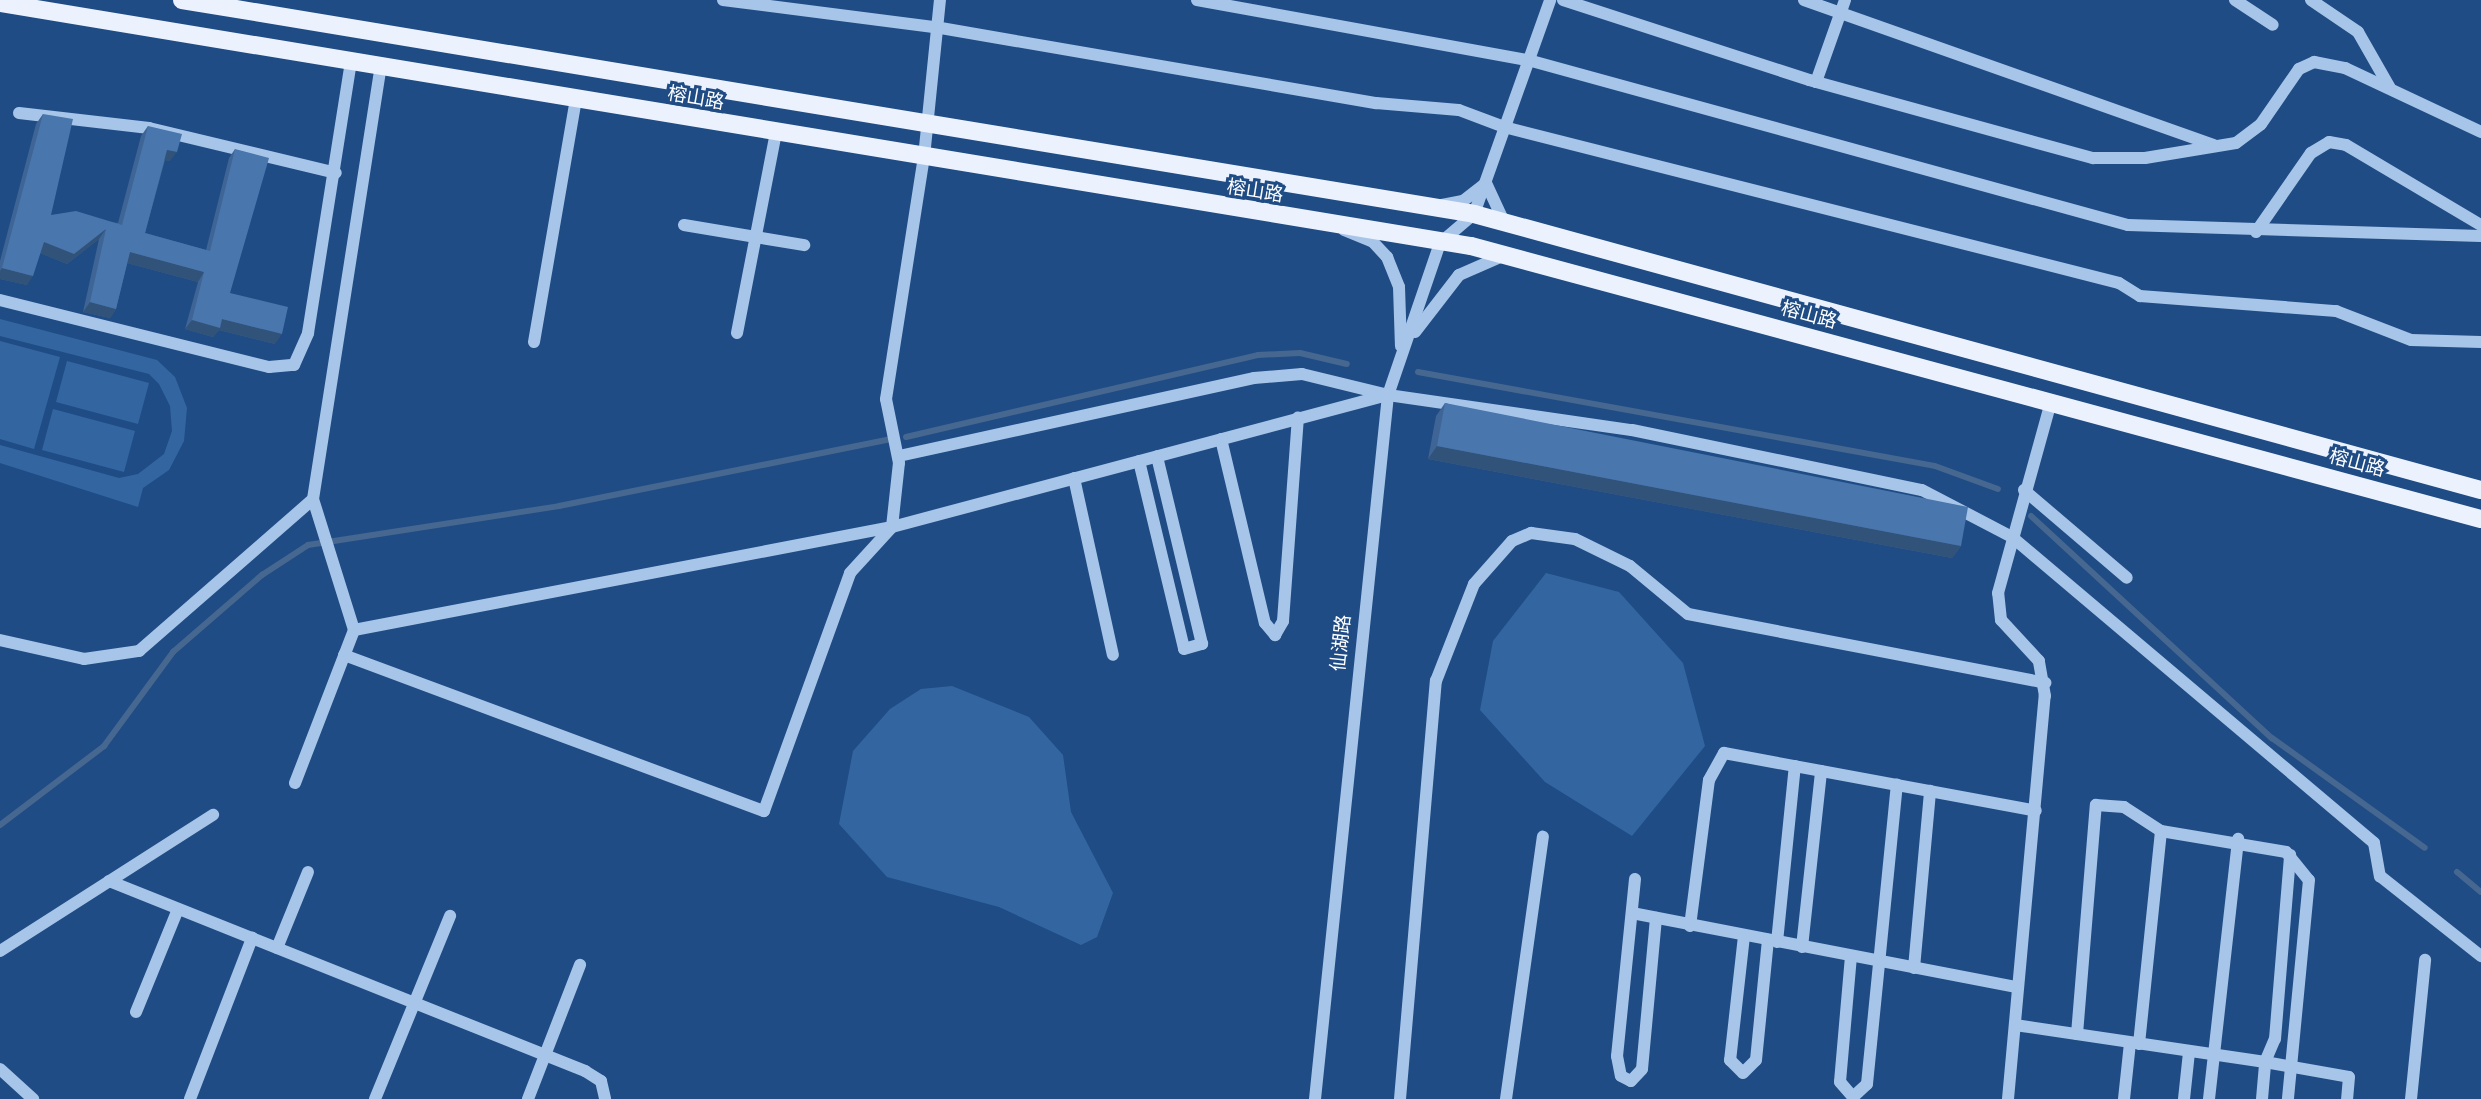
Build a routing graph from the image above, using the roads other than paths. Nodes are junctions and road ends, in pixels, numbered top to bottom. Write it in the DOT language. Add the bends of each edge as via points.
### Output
graph roads {
  1 [pos="182,0"];
  2 [pos="723,0"];
  3 [pos="940,0"];
  4 [pos="1197,0"];
  5 [pos="1550,0"];
  6 [pos="1563,0"];
  7 [pos="1804,0"];
  8 [pos="1845,0"];
  9 [pos="2235,0"];
  10 [pos="2311,0"];
  11 [pos="0,4"];
  12 [pos="1840,13"];
  13 [pos="2273,25"];
  14 [pos="935,27"];
  15 [pos="1528,60"];
  16 [pos="351,61"];
  17 [pos="381,66"];
  18 [pos="1816,82"];
  19 [pos="2390,88"];
  20 [pos="576,99"];
  21 [pos="19,113"];
  22 [pos="927,125"];
  23 [pos="1504,127"];
  24 [pos="776,132"];
  25 [pos="2481,132"];
  26 [pos="2218,146"];
  27 [pos="924,157"];
  28 [pos="336,173"];
  29 [pos="1486,183"];
  30 [pos="1433,207"];
  31 [pos="1474,214"];
  32 [pos="1504,222"];
  33 [pos="684,225"];
  34 [pos="1331,225"];
  35 [pos="2481,225"];
  36 [pos="2256,232"];
  37 [pos="755,236"];
  38 [pos="2481,236"];
  39 [pos="1440,243"];
  40 [pos="804,245"];
  41 [pos="1511,257"];
  42 [pos="0,300"];
  43 [pos="737,333"];
  44 [pos="534,342"];
  45 [pos="2481,342"];
  46 [pos="1402,354"];
  47 [pos="1388,395"];
  48 [pos="2051,402"];
  49 [pos="1298,418"];
  50 [pos="1221,439"];
  51 [pos="899,456"];
  52 [pos="1157,456"];
  53 [pos="1139,461"];
  54 [pos="1074,478"];
  55 [pos="2024,490"];
  56 [pos="2481,490"];
  57 [pos="313,499"];
  58 [pos="2481,519"];
  59 [pos="892,527"];
  60 [pos="2012,537"];
  61 [pos="2127,578"];
  62 [pos="354,630"];
  63 [pos="0,640"];
  64 [pos="1112,655"];
  65 [pos="344,656"];
  66 [pos="2045,683"];
  67 [pos="1795,766"];
  68 [pos="1821,771"];
  69 [pos="295,783"];
  70 [pos="1896,785"];
  71 [pos="1930,791"];
  72 [pos="2036,811"];
  73 [pos="213,815"];
  74 [pos="2161,831"];
  75 [pos="1544,837"];
  76 [pos="2238,839"];
  77 [pos="2290,855"];
  78 [pos="308,872"];
  79 [pos="1635,879"];
  80 [pos="109,881"];
  81 [pos="178,909"];
  82 [pos="1632,914"];
  83 [pos="450,916"];
  84 [pos="1656,918"];
  85 [pos="1690,926"];
  86 [pos="1744,936"];
  87 [pos="252,938"];
  88 [pos="1773,941"];
  89 [pos="1802,947"];
  90 [pos="277,948"];
  91 [pos="0,951"];
  92 [pos="1851,956"];
  93 [pos="2481,956"];
  94 [pos="2424,960"];
  95 [pos="1879,961"];
  96 [pos="580,965"];
  97 [pos="1914,968"];
  98 [pos="2018,987"];
  99 [pos="414,1003"];
  100 [pos="136,1012"];
  101 [pos="2015,1025"];
  102 [pos="2077,1034"];
  103 [pos="2135,1044"];
  104 [pos="2189,1052"];
  105 [pos="546,1055"];
  106 [pos="2215,1056"];
  107 [pos="2266,1062"];
  108 [pos="0,1069"];
  109 [pos="2291,1071"];
  110 [pos="33,1099"];
  111 [pos="190,1099"];
  112 [pos="375,1099"];
  113 [pos="528,1099"];
  114 [pos="605,1099"];
  115 [pos="1315,1099"];
  116 [pos="1400,1099"];
  117 [pos="1506,1099"];
  118 [pos="2008,1099"];
  119 [pos="2124,1099"];
  120 [pos="2184,1099"];
  121 [pos="2209,1099"];
  122 [pos="2262,1099"];
  123 [pos="2288,1099"];
  124 [pos="2347,1099"];
  125 [pos="2411,1099"];
  1 -- 22 [label="main road, 榕山路"];
  2 -- 14 [label="street"];
  3 -- 14 [label="street"];
  4 -- 15 [label="street"];
  5 -- 15 [label="street"];
  6 -- 18 [label="street"];
  7 -- 12 [label="street"];
  8 -- 12 [label="street"];
  9 -- 13 [label="street"];
  10 -- 19 [label="street" via="2358,32"];
  11 -- 16 [label="main road, 榕山路"];
  12 -- 18 [label="street"];
  12 -- 26 [label="street"];
  14 -- 22 [label="street"];
  14 -- 23 [label="street" via="1376,103 1459,110"];
  15 -- 23 [label="street"];
  15 -- 36 [label="street" via="2128,225"];
  16 -- 17 [label="main road, 榕山路"];
  16 -- 28 [label="street"];
  17 -- 20 [label="main road, 榕山路"];
  17 -- 57 [label="street"];
  18 -- 26 [label="street" via="2093,158 2145,158"];
  19 -- 25 [label="street"];
  19 -- 26 [label="street" via="2325,62 2306,64 2249,138"];
  20 -- 24 [label="main road, 榕山路"];
  20 -- 44 [label="street"];
  21 -- 28 [label="street" via="149,128"];
  22 -- 27 [label="street"];
  22 -- 30 [label="main road, 榕山路"];
  23 -- 29 [label="street"];
  23 -- 45 [label="street" via="2119,283 2140,296 2336,311 2411,340"];
  24 -- 27 [label="main road, 榕山路"];
  24 -- 37 [label="street"];
  27 -- 34 [label="main road, 榕山路"];
  27 -- 51 [label="street" via="886,399"];
  28 -- 42 [label="street" via="308,333 294,365 270,367"];
  29 -- 30 [label="street" via="1463,201"];
  29 -- 31 [label="street"];
  29 -- 32 [label="street"];
  30 -- 31 [label="main road, 榕山路"];
  31 -- 32 [label="main road, 榕山路"];
  31 -- 39 [label="street"];
  32 -- 56 [label="main road, 榕山路"];
  33 -- 37 [label="street"];
  34 -- 39 [label="main road, 榕山路"];
  34 -- 46 [label="street" via="1373,242 1387,257 1399,287"];
  35 -- 36 [label="street" via="2346,145 2329,142 2311,153"];
  36 -- 38 [label="street"];
  37 -- 40 [label="street"];
  37 -- 43 [label="street"];
  39 -- 41 [label="main road, 榕山路"];
  39 -- 46 [label="street, 仙湖路"];
  41 -- 46 [label="street" via="1488,258 1459,275"];
  41 -- 48 [label="main road, 榕山路"];
  46 -- 47 [label="street, 仙湖路"];
  47 -- 49 [label="street"];
  47 -- 51 [label="street" via="1316,376 1274,376"];
  47 -- 60 [label="street" via="1632,430 1902,484"];
  47 -- 115 [label="street, 仙湖路"];
  48 -- 55 [label="street"];
  48 -- 58 [label="main road, 榕山路"];
  49 -- 50 [label="street"];
  49 -- 50 [label="street" via="1283,621 1275,635 1265,623"];
  50 -- 52 [label="street"];
  51 -- 59 [label="street"];
  52 -- 53 [label="street"];
  52 -- 53 [label="street" via="1202,644 1184,649"];
  53 -- 54 [label="street"];
  54 -- 59 [label="street"];
  54 -- 64 [label="street"];
  55 -- 60 [label="street"];
  55 -- 61 [label="street"];
  57 -- 62 [label="street"];
  57 -- 63 [label="street" via="139,651 84,659"];
  59 -- 62 [label="street"];
  59 -- 65 [label="street" via="850,573 764,811"];
  60 -- 66 [label="street" via="1998,613 2039,661"];
  60 -- 93 [label="street" via="2374,844 2380,876"];
  62 -- 65 [label="street"];
  65 -- 69 [label="street"];
  66 -- 72 [label="street"];
  66 -- 116 [label="street" via="1688,614 1630,566 1575,539 1531,533 1512,541 1474,584 1436,681"];
  67 -- 68 [label="street"];
  67 -- 85 [label="street" via="1724,753 1715,762"];
  67 -- 88 [label="street"];
  68 -- 70 [label="street"];
  68 -- 89 [label="street"];
  70 -- 71 [label="street"];
  70 -- 95 [label="street"];
  71 -- 72 [label="street"];
  71 -- 97 [label="street"];
  72 -- 98 [label="street"];
  73 -- 80 [label="street"];
  74 -- 76 [label="street"];
  74 -- 102 [label="street" via="2124,807 2096,804"];
  74 -- 103 [label="street"];
  75 -- 117 [label="street"];
  76 -- 77 [label="street"];
  76 -- 106 [label="street"];
  77 -- 107 [label="street" via="2275,1039"];
  77 -- 109 [label="street" via="2309,880"];
  78 -- 90 [label="street"];
  79 -- 82 [label="street"];
  80 -- 81 [label="street"];
  80 -- 91 [label="street"];
  81 -- 87 [label="street"];
  81 -- 100 [label="street"];
  82 -- 84 [label="street"];
  82 -- 84 [label="street" via="1617,1056 1621,1076 1631,1081 1642,1069"];
  83 -- 99 [label="street"];
  84 -- 85 [label="street"];
  85 -- 86 [label="street"];
  86 -- 88 [label="street"];
  86 -- 88 [label="street" via="1731,1059 1743,1073 1756,1060"];
  87 -- 90 [label="street"];
  87 -- 111 [label="street"];
  88 -- 89 [label="street"];
  89 -- 92 [label="street"];
  90 -- 99 [label="street"];
  92 -- 95 [label="street"];
  92 -- 95 [label="street" via="1840,1082 1849,1097 1866,1090"];
  94 -- 125 [label="street"];
  95 -- 97 [label="street"];
  96 -- 105 [label="street"];
  97 -- 98 [label="street"];
  98 -- 101 [label="street"];
  99 -- 105 [label="street"];
  99 -- 112 [label="street"];
  101 -- 102 [label="street"];
  101 -- 118 [label="street"];
  102 -- 103 [label="street"];
  103 -- 104 [label="street"];
  103 -- 119 [label="street"];
  104 -- 106 [label="street"];
  104 -- 120 [label="street"];
  105 -- 113 [label="street"];
  105 -- 114 [label="street" via="595,1075"];
  106 -- 107 [label="street"];
  106 -- 121 [label="street"];
  107 -- 109 [label="street"];
  107 -- 122 [label="street"];
  108 -- 110 [label="street"];
  109 -- 123 [label="street"];
  109 -- 124 [label="street" via="2349,1077"];
}
